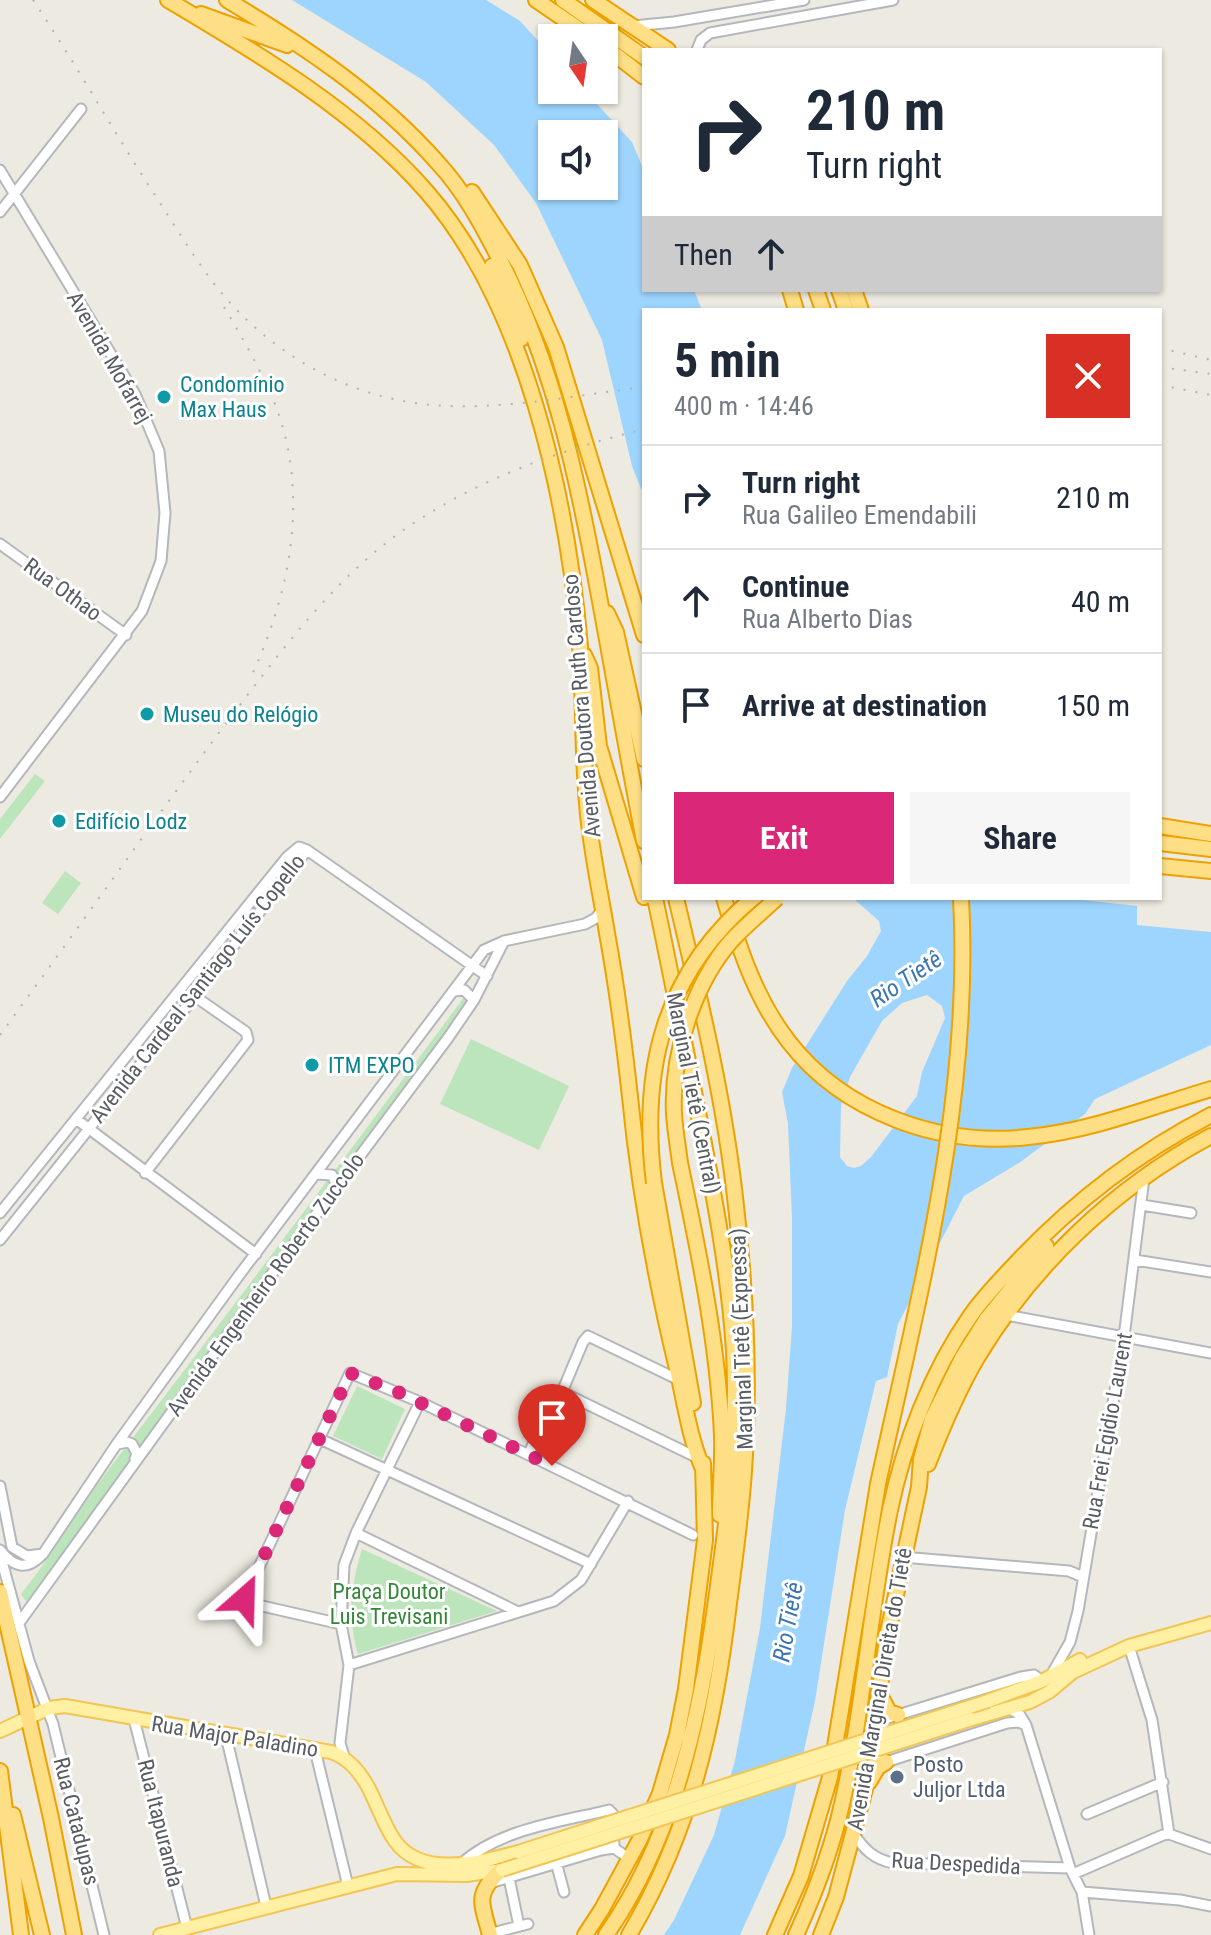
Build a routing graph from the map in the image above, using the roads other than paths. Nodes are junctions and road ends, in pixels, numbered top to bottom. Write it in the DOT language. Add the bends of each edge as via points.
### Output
graph roads {
  1 [pos="168,0"];
  2 [pos="227,0"];
  3 [pos="536,0"];
  4 [pos="563,0"];
  5 [pos="593,0"];
  6 [pos="804,0"];
  7 [pos="893,0"];
  8 [pos="192,14"];
  9 [pos="716,16"];
  10 [pos="571,24"];
  11 [pos="632,26"];
  12 [pos="719,31"];
  13 [pos="665,48"];
  14 [pos="698,48"];
  15 [pos="304,49"];
  16 [pos="642,56"];
  17 [pos="618,57"];
  18 [pos="642,75"];
  19 [pos="81,109"];
  20 [pos="439,164"];
  21 [pos="0,170"];
  22 [pos="461,193"];
  23 [pos="14,194"];
  24 [pos="0,212"];
  25 [pos="526,383"];
  26 [pos="0,544"];
  27 [pos="600,602"];
  28 [pos="642,628"];
  29 [pos="126,635"];
  30 [pos="580,648"];
  31 [pos="642,750"];
  32 [pos="0,797"];
  33 [pos="1162,826"];
  34 [pos="642,830"];
  35 [pos="1211,834"];
  36 [pos="1162,843"];
  37 [pos="1211,849"];
  38 [pos="307,850"];
  39 [pos="1162,866"];
  40 [pos="1211,871"];
  41 [pos="642,890"];
  42 [pos="645,900"];
  43 [pos="655,900"];
  44 [pos="676,900"];
  45 [pos="725,900"];
  46 [pos="751,900"];
  47 [pos="775,900"];
  48 [pos="961,900"];
  49 [pos="603,908"];
  50 [pos="574,927"];
  51 [pos="608,937"];
  52 [pos="504,941"];
  53 [pos="469,966"];
  54 [pos="487,976"];
  55 [pos="182,988"];
  56 [pos="454,991"];
  57 [pos="195,996"];
  58 [pos="474,1000"];
  59 [pos="130,1052"];
  60 [pos="141,1062"];
  61 [pos="1211,1089"];
  62 [pos="697,1110"];
  63 [pos="1211,1115"];
  64 [pos="76,1119"];
  65 [pos="88,1129"];
  66 [pos="1211,1136"];
  67 [pos="145,1173"];
  68 [pos="316,1174"];
  69 [pos="1144,1178"];
  70 [pos="337,1185"];
  71 [pos="1100,1187"];
  72 [pos="1142,1205"];
  73 [pos="0,1213"];
  74 [pos="1191,1213"];
  75 [pos="0,1240"];
  76 [pos="256,1254"];
  77 [pos="1135,1260"];
  78 [pos="1211,1272"];
  79 [pos="1006,1315"];
  80 [pos="225,1318"];
  81 [pos="1124,1337"];
  82 [pos="672,1349"];
  83 [pos="1211,1353"];
  84 [pos="654,1366"];
  85 [pos="679,1380"];
  86 [pos="420,1402"];
  87 [pos="541,1424"];
  88 [pos="692,1431"];
  89 [pos="320,1439"];
  90 [pos="669,1443"];
  91 [pos="116,1445"];
  92 [pos="529,1454"];
  93 [pos="135,1459"];
  94 [pos="700,1464"];
  95 [pos="388,1469"];
  96 [pos="0,1486"];
  97 [pos="919,1487"];
  98 [pos="628,1501"];
  99 [pos="356,1533"];
  100 [pos="693,1535"];
  101 [pos="723,1547"];
  102 [pos="0,1552"];
  103 [pos="43,1554"];
  104 [pos="902,1557"];
  105 [pos="591,1564"];
  106 [pos="1083,1577"];
  107 [pos="0,1592"];
  108 [pos="518,1612"];
  109 [pos="19,1623"];
  110 [pos="1211,1623"];
  111 [pos="341,1624"];
  112 [pos="1129,1646"];
  113 [pos="349,1665"];
  114 [pos="1046,1679"];
  115 [pos="879,1693"];
  116 [pos="49,1708"];
  117 [pos="1010,1709"];
  118 [pos="898,1715"];
  119 [pos="29,1719"];
  120 [pos="134,1719"];
  121 [pos="1026,1725"];
  122 [pos="0,1731"];
  123 [pos="226,1736"];
  124 [pos="315,1750"];
  125 [pos="338,1751"];
  126 [pos="886,1762"];
  127 [pos="0,1771"];
  128 [pos="1163,1782"];
  129 [pos="865,1789"];
  130 [pos="4,1792"];
  131 [pos="1087,1814"];
  132 [pos="853,1833"];
  133 [pos="1169,1834"];
  134 [pos="395,1842"];
  135 [pos="614,1848"];
  136 [pos="1211,1849"];
  137 [pos="630,1859"];
  138 [pos="556,1862"];
  139 [pos="461,1864"];
  140 [pos="1071,1871"];
  141 [pos="504,1873"];
  142 [pos="397,1874"];
  143 [pos="441,1875"];
  144 [pos="485,1885"];
  145 [pos="348,1886"];
  146 [pos="564,1892"];
  147 [pos="1082,1892"];
  148 [pos="266,1906"];
  149 [pos="1211,1906"];
  150 [pos="187,1928"];
  151 [pos="493,1934"];
  152 [pos="21,1935"];
  153 [pos="42,1935"];
  154 [pos="74,1935"];
  155 [pos="104,1935"];
  156 [pos="160,1935"];
  157 [pos="585,1935"];
  158 [pos="606,1935"];
  159 [pos="629,1935"];
  160 [pos="775,1935"];
  161 [pos="796,1935"];
  162 [pos="821,1935"];
  163 [pos="1089,1935"];
  1 -- 8 [label="highway, Avenida Doutora Ruth Cardoso"];
  2 -- 15 [label="highway"];
  3 -- 10 [label="highway"];
  4 -- 16 [label="highway"];
  5 -- 11 [label="highway"];
  6 -- 9 [label="street"];
  7 -- 12 [label="street"];
  8 -- 15 [label="highway"];
  8 -- 25 [label="highway, Avenida Doutora Ruth Cardoso" via="340,111 428,193 490,289"];
  9 -- 11 [label="street"];
  9 -- 12 [label="street"];
  11 -- 13 [label="highway"];
  12 -- 14 [label="street" via="710,33"];
  15 -- 20 [label="highway" via="364,91"];
  17 -- 18 [label="highway"];
  19 -- 23 [label="street"];
  20 -- 22 [label="highway"];
  20 -- 28 [label="highway" via="463,179 503,236 556,347"];
  21 -- 23 [label="street, Avenida Mofarrej"];
  22 -- 25 [label="highway" via="465,213 517,326 529,368"];
  22 -- 27 [label="highway" via="513,286 559,409"];
  23 -- 24 [label="street"];
  23 -- 29 [label="street, Avenida Mofarrej" via="135,394 159,451 165,513 161,561 142,611"];
  25 -- 30 [label="highway, Avenida Doutora Ruth Cardoso" via="559,504"];
  26 -- 29 [label="street, Rua Othao"];
  27 -- 31 [label="highway" via="616,632"];
  27 -- 34 [label="highway"];
  29 -- 32 [label="street, Avenida Mofarrej"];
  30 -- 41 [label="highway" via="590,668 599,746"];
  30 -- 49 [label="highway, Avenida Doutora Ruth Cardoso" via="587,807"];
  33 -- 35 [label="highway"];
  36 -- 37 [label="highway"];
  38 -- 53 [label="street"];
  38 -- 55 [label="street, Avenida Cardeal Santiago Luís Copello" via="299,847 292,852"];
  38 -- 57 [label="street, Avenida Cardeal Santiago Luís Copello"];
  39 -- 40 [label="highway"];
  42 -- 62 [label="highway" via="668,985 687,1099"];
  43 -- 62 [label="highway, Marginal Tietê (Central)"];
  44 -- 159 [label="highway, Marginal Tietê (Expressa)" via="729,1154 740,1244 744,1469 711,1726 671,1851"];
  45 -- 61 [label="highway" via="761,997 788,1041 847,1094 927,1131 993,1140 1029,1137 1097,1124"];
  46 -- 94 [label="highway, bridge" via="698,957 665,1023 650,1088 654,1183 701,1443"];
  47 -- 101 [label="highway, bridge" via="730,943 711,971 683,1038 674,1092 680,1163 718,1377"];
  48 -- 160 [label="highway, bridge" via="964,994 945,1165 878,1484 826,1796 801,1876"];
  49 -- 50 [label="street, Avenida Engenheiro Roberto Zuccolo" via="592,921"];
  49 -- 51 [label="highway, Avenida Doutora Ruth Cardoso"];
  50 -- 51 [label="street, Avenida Engenheiro Roberto Zuccolo" via="597,929"];
  50 -- 52 [label="street, Avenida Engenheiro Roberto Zuccolo"];
  51 -- 82 [label="highway, Avenida Doutora Ruth Cardoso" via="644,1208"];
  52 -- 53 [label="street, Avenida Engenheiro Roberto Zuccolo" via="484,950"];
  52 -- 54 [label="street, Avenida Engenheiro Roberto Zuccolo"];
  53 -- 54 [label="street"];
  53 -- 56 [label="street, Avenida Engenheiro Roberto Zuccolo"];
  54 -- 58 [label="street, Avenida Engenheiro Roberto Zuccolo"];
  55 -- 57 [label="street"];
  55 -- 59 [label="street, Avenida Cardeal Santiago Luís Copello"];
  56 -- 58 [label="street" via="464,990"];
  56 -- 68 [label="street, Avenida Engenheiro Roberto Zuccolo"];
  57 -- 60 [label="street, Avenida Cardeal Santiago Luís Copello"];
  57 -- 67 [label="street" via="248,1038"];
  58 -- 70 [label="street, Avenida Engenheiro Roberto Zuccolo"];
  59 -- 60 [label="street"];
  59 -- 64 [label="street, Avenida Cardeal Santiago Luís Copello"];
  60 -- 65 [label="street, Avenida Cardeal Santiago Luís Copello"];
  62 -- 101 [label="highway, Marginal Tietê (Central)" via="722,1244 734,1354 733,1476"];
  63 -- 71 [label="highway" via="1154,1146"];
  64 -- 65 [label="street"];
  64 -- 73 [label="street, Avenida Cardeal Santiago Luís Copello"];
  65 -- 67 [label="street"];
  65 -- 75 [label="street, Avenida Cardeal Santiago Luís Copello"];
  66 -- 69 [label="highway"];
  67 -- 76 [label="street"];
  68 -- 70 [label="street" via="332,1175"];
  68 -- 76 [label="street, Avenida Engenheiro Roberto Zuccolo"];
  69 -- 72 [label="street, Rua Frei Egidio Laurent"];
  69 -- 79 [label="highway" via="1068,1243"];
  70 -- 80 [label="street, Avenida Engenheiro Roberto Zuccolo"];
  71 -- 97 [label="highway" via="1011,1285 962,1358 932,1419"];
  71 -- 161 [label="highway" via="1052,1226 971,1315 914,1427 890,1508 842,1807"];
  72 -- 74 [label="street"];
  72 -- 77 [label="street, Rua Frei Egidio Laurent"];
  76 -- 80 [label="street, Avenida Engenheiro Roberto Zuccolo"];
  77 -- 78 [label="street"];
  77 -- 81 [label="street, Rua Frei Egidio Laurent"];
  79 -- 81 [label="street"];
  79 -- 97 [label="highway" via="957,1394"];
  80 -- 91 [label="street, Avenida Engenheiro Roberto Zuccolo"];
  80 -- 93 [label="street, Avenida Engenheiro Roberto Zuccolo"];
  81 -- 83 [label="street"];
  81 -- 106 [label="street, Rua Frei Egidio Laurent"];
  82 -- 84 [label="street"];
  82 -- 85 [label="highway, Avenida Doutora Ruth Cardoso"];
  84 -- 85 [label="street"];
  84 -- 90 [label="street" via="586,1336 562,1393"];
  85 -- 88 [label="highway, Avenida Doutora Ruth Cardoso"];
  86 -- 89 [label="street" via="350,1373"];
  86 -- 92 [label="street"];
  86 -- 95 [label="street"];
  87 -- 92 [label="street"];
  88 -- 90 [label="street" via="683,1441"];
  88 -- 94 [label="highway, Avenida Doutora Ruth Cardoso"];
  89 -- 95 [label="street"];
  89 -- 111 [label="street" via="244,1599"];
  90 -- 94 [label="street"];
  91 -- 93 [label="street" via="132,1444"];
  91 -- 103 [label="street, Avenida Engenheiro Roberto Zuccolo"];
  92 -- 98 [label="street"];
  93 -- 109 [label="street, Avenida Engenheiro Roberto Zuccolo"];
  94 -- 137 [label="highway" via="705,1540 679,1724 660,1793"];
  95 -- 99 [label="street"];
  95 -- 105 [label="street"];
  96 -- 103 [label="street" via="12,1547 27,1556"];
  97 -- 104 [label="highway, Avenida Marginal Direita do Tietê"];
  98 -- 100 [label="street"];
  98 -- 105 [label="street"];
  99 -- 108 [label="street"];
  99 -- 111 [label="street" via="344,1565"];
  101 -- 158 [label="highway, Marginal Tietê (Central)" via="685,1765 660,1833"];
  102 -- 103 [label="street" via="19,1567"];
  102 -- 109 [label="street, Rua Catadupas"];
  104 -- 106 [label="street" via="1069,1571"];
  104 -- 115 [label="highway, Avenida Marginal Direita do Tietê"];
  105 -- 108 [label="street" via="564,1594"];
  106 -- 114 [label="street, Rua Frei Egidio Laurent" via="1073,1632 1064,1656"];
  107 -- 119 [label="highway"];
  108 -- 113 [label="street"];
  109 -- 116 [label="street, Rua Catadupas"];
  110 -- 112 [label="main road"];
  111 -- 113 [label="street"];
  112 -- 114 [label="main road" via="1070,1664"];
  112 -- 117 [label="main road"];
  112 -- 128 [label="street" via="1152,1720"];
  113 -- 125 [label="street"];
  114 -- 118 [label="street" via="1021,1677"];
  114 -- 139 [label="main road, bridge" via="518,1852"];
  115 -- 118 [label="highway" via="889,1712"];
  115 -- 129 [label="highway, Avenida Marginal Direita do Tietê"];
  116 -- 119 [label="main road"];
  116 -- 120 [label="main road, Rua Major Paladino" via="74,1707"];
  116 -- 155 [label="street, Rua Catadupas"];
  117 -- 121 [label="street"];
  117 -- 141 [label="main road, bridge"];
  118 -- 126 [label="street" via="880,1727 880,1752"];
  119 -- 122 [label="main road"];
  119 -- 154 [label="highway"];
  120 -- 123 [label="main road, Rua Major Paladino"];
  120 -- 150 [label="street, Rua Itapuranda"];
  121 -- 126 [label="street" via="1007,1723"];
  121 -- 140 [label="street"];
  123 -- 124 [label="main road, Rua Major Paladino"];
  123 -- 148 [label="street"];
  124 -- 125 [label="main road, Rua Major Paladino"];
  124 -- 145 [label="street"];
  125 -- 134 [label="main road, Rua Major Paladino" via="360,1773"];
  126 -- 129 [label="highway"];
  127 -- 130 [label="highway"];
  128 -- 131 [label="street"];
  128 -- 133 [label="street"];
  129 -- 132 [label="highway, Avenida Marginal Direita do Tietê"];
  130 -- 152 [label="highway"];
  130 -- 153 [label="highway"];
  132 -- 140 [label="street, Rua Despedida" via="876,1858 893,1863"];
  132 -- 162 [label="highway, Avenida Marginal Direita do Tietê"];
  133 -- 136 [label="street"];
  133 -- 140 [label="street"];
  134 -- 139 [label="main road" via="416,1858"];
  134 -- 142 [label="main road"];
  135 -- 137 [label="street"];
  135 -- 138 [label="street"];
  135 -- 139 [label="street" via="609,1810 507,1837"];
  137 -- 157 [label="highway"];
  138 -- 141 [label="street"];
  138 -- 146 [label="street"];
  140 -- 147 [label="street"];
  141 -- 143 [label="main road"];
  141 -- 144 [label="highway"];
  141 -- 151 [label="street" via="524,1925"];
  142 -- 143 [label="main road"];
  142 -- 145 [label="main road"];
  143 -- 144 [label="main road"];
  144 -- 151 [label="highway" via="482,1905"];
  145 -- 148 [label="main road"];
  147 -- 149 [label="street"];
  147 -- 163 [label="street"];
  148 -- 150 [label="main road"];
  150 -- 156 [label="main road"];
}
